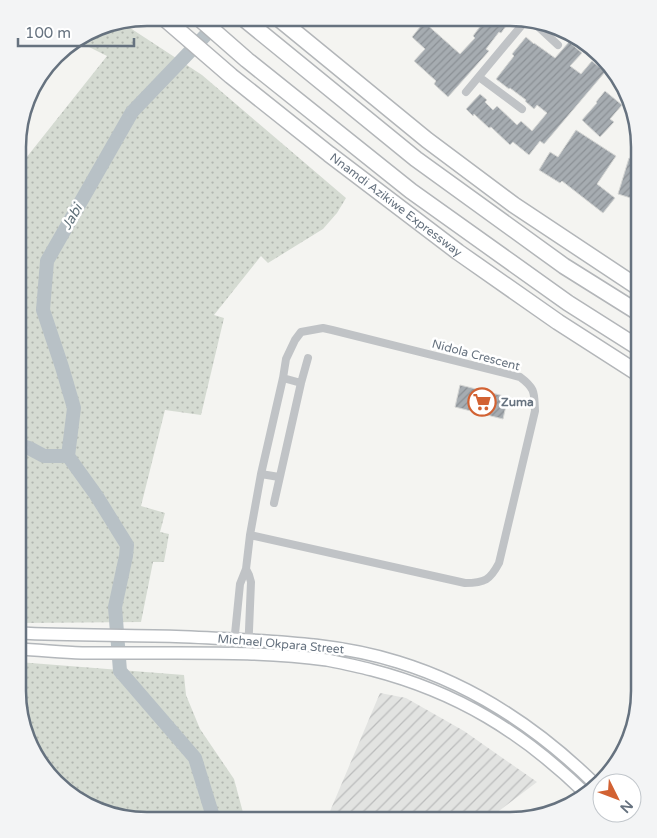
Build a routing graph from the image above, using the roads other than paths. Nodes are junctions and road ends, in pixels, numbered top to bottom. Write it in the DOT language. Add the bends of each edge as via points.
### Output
graph roads {
  1 [pos="174,27"];
  2 [pos="209,27"];
  3 [pos="253,27"];
  4 [pos="288,27"];
  5 [pos="521,27"];
  6 [pos="543,31"];
  7 [pos="558,44"];
  8 [pos="479,77"];
  9 [pos="466,92"];
  10 [pos="522,109"];
  11 [pos="329,154"];
  12 [pos="411,191"];
  13 [pos="514,205"];
  14 [pos="564,266"];
  15 [pos="631,283"];
  16 [pos="631,309"];
  17 [pos="631,343"];
  18 [pos="308,358"];
  19 [pos="631,369"];
  20 [pos="283,378"];
  21 [pos="301,383"];
  22 [pos="261,474"];
  23 [pos="280,478"];
  24 [pos="274,503"];
  25 [pos="250,535"];
  26 [pos="246,569"];
  27 [pos="26,633"];
  28 [pos="234,639"];
  29 [pos="249,640"];
  30 [pos="26,650"];
  31 [pos="233,654"];
  32 [pos="248,654"];
  33 [pos="591,780"];
  34 [pos="580,789"];
  1 -- 11 [label="highway, Nnamdi Azikiwe Expressway"];
  2 -- 12 [label="highway, Nnamdi Azikiwe Expressway"];
  3 -- 14 [label="highway" via="416,159"];
  4 -- 13 [label="highway" via="427,140"];
  5 -- 8 [label="street"];
  6 -- 7 [label="street"];
  8 -- 9 [label="street"];
  8 -- 10 [label="street"];
  11 -- 12 [label="highway"];
  11 -- 19 [label="highway, Nnamdi Azikiwe Expressway" via="458,252"];
  12 -- 17 [label="highway, Nnamdi Azikiwe Expressway" via="568,303"];
  13 -- 14 [label="highway"];
  13 -- 15 [label="highway"];
  14 -- 16 [label="highway"];
  18 -- 21 [label="street"];
  20 -- 21 [label="street"];
  20 -- 22 [label="street, Nidola Crescent"];
  20 -- 25 [label="street, Nidola Crescent" via="286,359 301,332 323,328 520,377 534,393 535,411 499,563 486,580 465,583"];
  21 -- 23 [label="street"];
  22 -- 23 [label="street"];
  22 -- 25 [label="street, Nidola Crescent"];
  23 -- 24 [label="street"];
  25 -- 26 [label="street, Nidola Crescent"];
  26 -- 28 [label="street" via="240,584"];
  26 -- 29 [label="street" via="251,582"];
  27 -- 28 [label="main road, Michael Okpara Street"];
  28 -- 29 [label="main road, Michael Okpara Street"];
  28 -- 31 [label="street"];
  29 -- 32 [label="street"];
  29 -- 33 [label="main road, Michael Okpara Street" via="345,649 398,662 446,679 490,702 540,736"];
  30 -- 31 [label="main road, Michael Okpara Street"];
  31 -- 32 [label="main road, Michael Okpara Street"];
  32 -- 34 [label="main road, Michael Okpara Street" via="348,664 395,676 438,693 469,706 509,730"];
}
